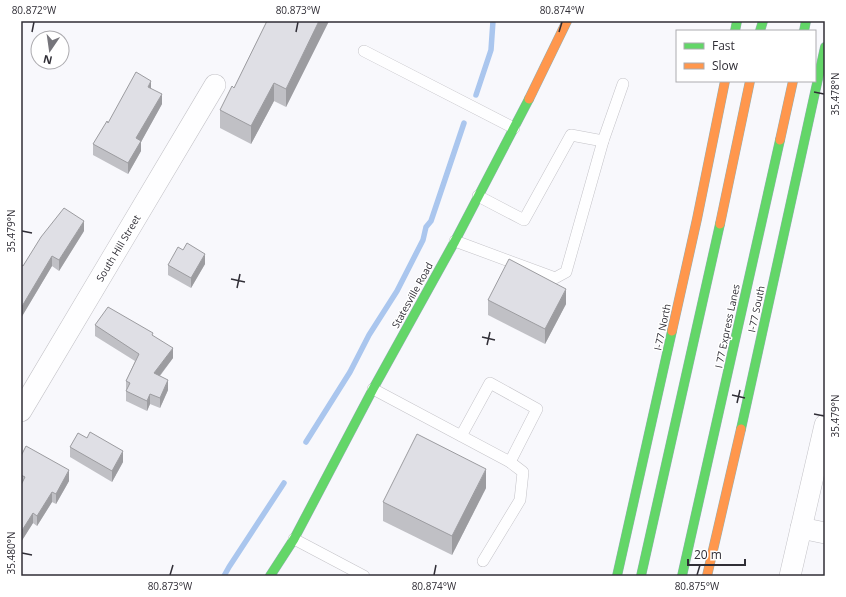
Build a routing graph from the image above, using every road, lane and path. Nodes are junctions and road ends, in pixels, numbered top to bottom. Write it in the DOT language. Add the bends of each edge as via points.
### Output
graph roads {
  1 [pos="567,21"];
  2 [pos="825,46"];
  3 [pos="364,51"];
  4 [pos="725,82"];
  5 [pos="750,82"];
  6 [pos="793,82"];
  7 [pos="623,84"];
  8 [pos="215,85"];
  9 [pos="514,128"];
  10 [pos="602,141"];
  11 [pos="478,196"];
  12 [pos="455,241"];
  13 [pos="28,384"];
  14 [pos="373,389"];
  15 [pos="21,411"];
  16 [pos="825,425"];
  17 [pos="461,436"];
  18 [pos="510,462"];
  19 [pos="801,528"];
  20 [pos="825,533"];
  21 [pos="294,539"];
  22 [pos="483,561"];
  23 [pos="270,576"];
  24 [pos="364,576"];
  25 [pos="617,576"];
  26 [pos="641,576"];
  27 [pos="682,576"];
  28 [pos="707,576"];
  29 [pos="790,576"];
  1 -- 9 [label="main road, Statesville Road"];
  2 -- 28 [label="main road, I-77 South"];
  3 -- 9 [label="lane"];
  4 -- 25 [label="main road, I-77 North" via="692,243"];
  5 -- 26 [label="main road" via="704,300"];
  6 -- 27 [label="main road, I 77 Express Lanes"];
  7 -- 10 [label="lane"];
  8 -- 13 [label="street, South Hill Street"];
  9 -- 11 [label="main road, Statesville Road"];
  10 -- 11 [label="lane" via="571,135 524,220"];
  10 -- 12 [label="lane" via="566,272 556,278"];
  11 -- 12 [label="main road, Statesville Road"];
  12 -- 14 [label="main road, Statesville Road"];
  13 -- 15 [label="street, South Hill Street"];
  14 -- 17 [label="lane"];
  14 -- 21 [label="main road, Statesville Road"];
  16 -- 19 [label="street"];
  17 -- 18 [label="lane"];
  17 -- 18 [label="lane" via="490,383 537,409"];
  18 -- 22 [label="lane" via="523,472 520,500"];
  19 -- 20 [label="street"];
  19 -- 29 [label="street"];
  21 -- 23 [label="main road, Statesville Road"];
  21 -- 24 [label="lane"];
}
